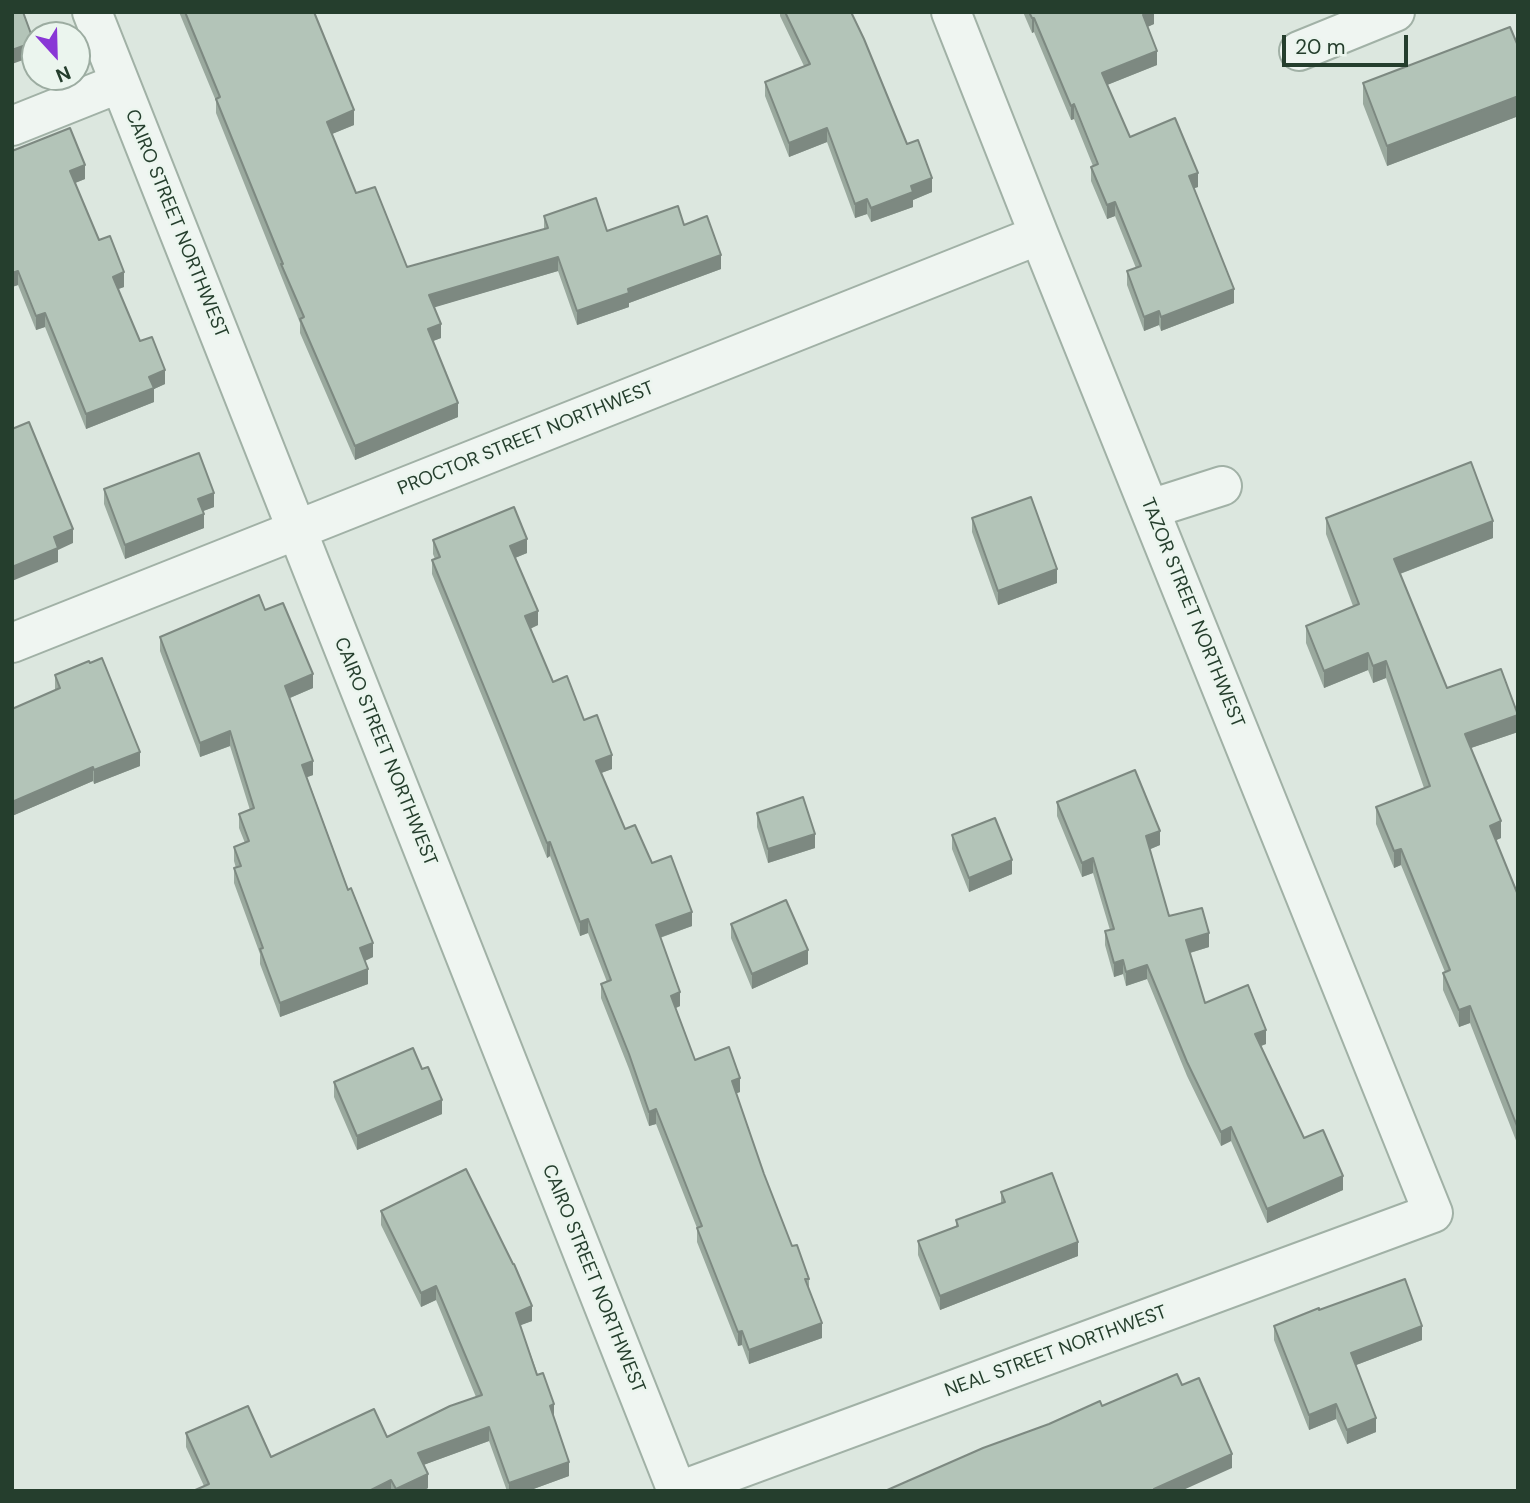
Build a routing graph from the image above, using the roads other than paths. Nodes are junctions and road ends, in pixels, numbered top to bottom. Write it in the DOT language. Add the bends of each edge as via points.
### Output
graph roads {
  1 [pos="92,12"];
  2 [pos="951,12"];
  3 [pos="1395,12"];
  4 [pos="1299,51"];
  5 [pos="120,83"];
  6 [pos="12,126"];
  7 [pos="1039,235"];
  8 [pos="1222,486"];
  9 [pos="1150,509"];
  10 [pos="297,530"];
  11 [pos="12,643"];
  12 [pos="1433,1213"];
  13 [pos="678,1491"];
  1 -- 5 [label="street, CAIRO STREET NORTHWEST"];
  2 -- 7 [label="street, TAZOR STREET NORTHWEST"];
  3 -- 4 [label="street"];
  5 -- 6 [label="street"];
  5 -- 10 [label="street, CAIRO STREET NORTHWEST"];
  7 -- 9 [label="street, TAZOR STREET NORTHWEST"];
  7 -- 10 [label="street, PROCTOR STREET NORTHWEST"];
  8 -- 9 [label="street"];
  9 -- 12 [label="street, TAZOR STREET NORTHWEST"];
  10 -- 11 [label="street, PROCTOR STREET NORTHWEST"];
  10 -- 13 [label="street, CAIRO STREET NORTHWEST"];
  12 -- 13 [label="street, NEAL STREET NORTHWEST"];
}
